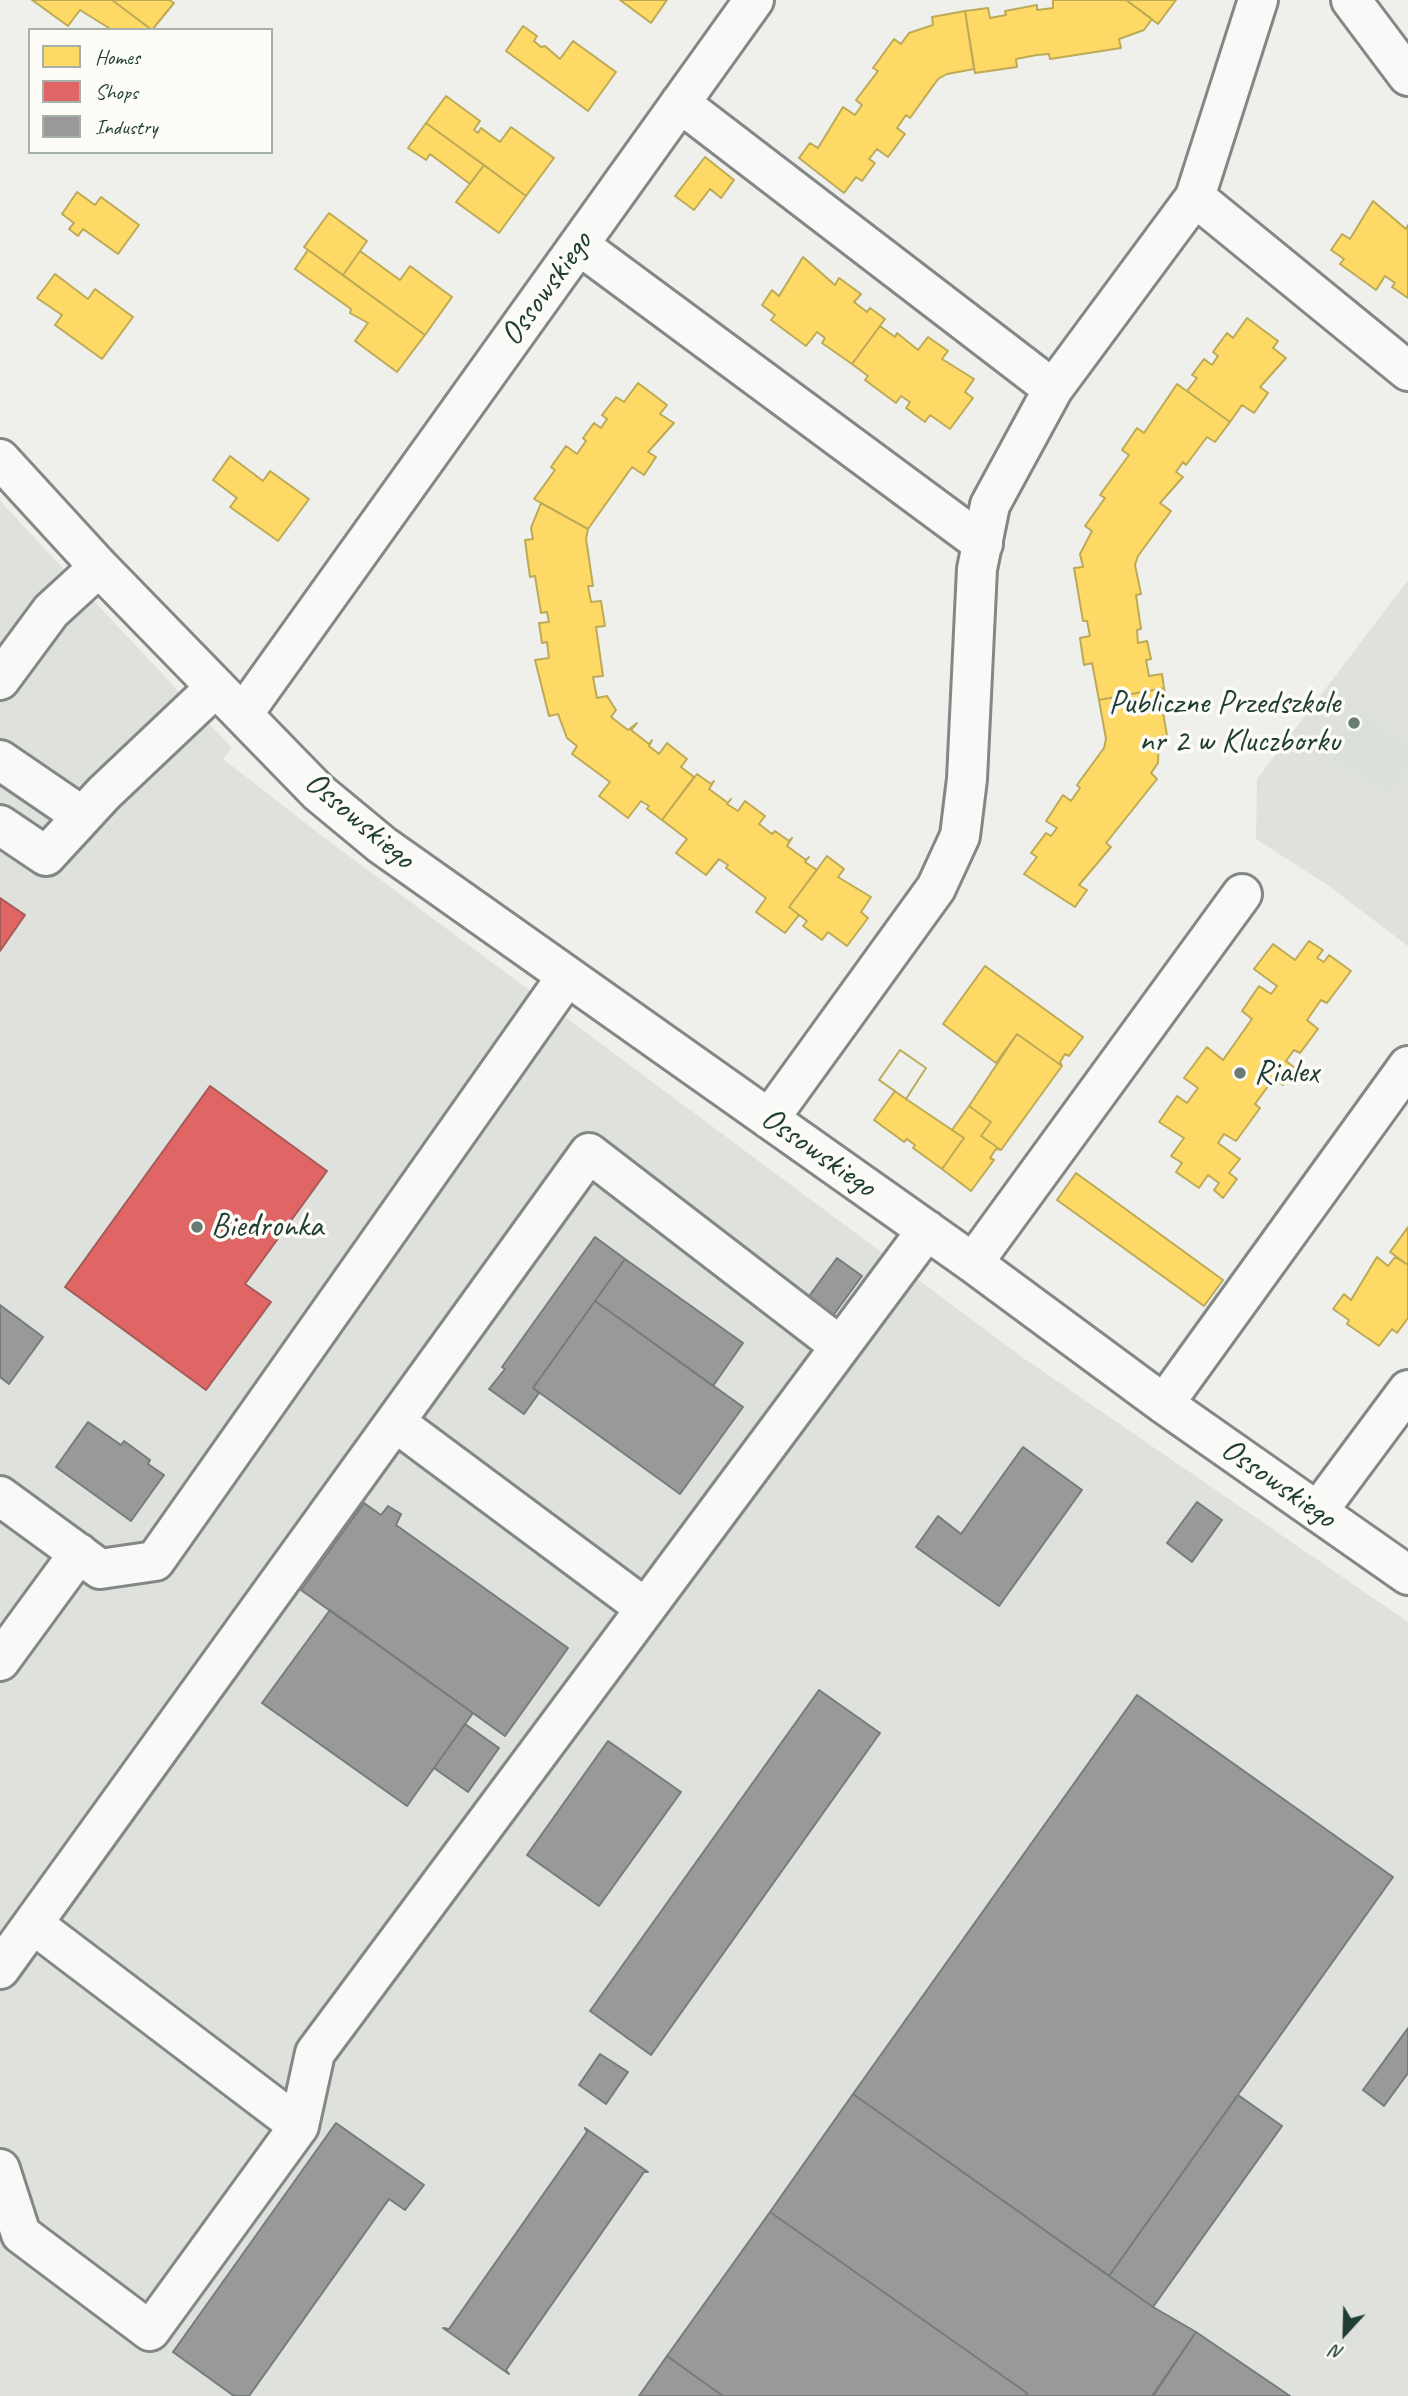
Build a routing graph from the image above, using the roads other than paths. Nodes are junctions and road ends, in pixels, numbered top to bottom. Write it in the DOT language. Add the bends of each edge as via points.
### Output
graph roads {
  1 [pos="754,0"];
  2 [pos="1258,0"];
  3 [pos="1351,0"];
  4 [pos="1408,76"];
  5 [pos="680,103"];
  6 [pos="1195,197"];
  7 [pos="579,245"];
  8 [pos="1408,371"];
  9 [pos="1053,389"];
  10 [pos="0,459"];
  11 [pos="982,544"];
  12 [pos="99,566"];
  13 [pos="0,680"];
  14 [pos="216,687"];
  15 [pos="243,714"];
  16 [pos="0,760"];
  17 [pos="82,816"];
  18 [pos="0,825"];
  19 [pos="1242,894"];
  20 [pos="567,976"];
  21 [pos="1408,1066"];
  22 [pos="769,1119"];
  23 [pos="927,1230"];
  24 [pos="973,1263"];
  25 [pos="840,1346"];
  26 [pos="1408,1390"];
  27 [pos="1164,1404"];
  28 [pos="395,1422"];
  29 [pos="0,1496"];
  30 [pos="1318,1511"];
  31 [pos="79,1553"];
  32 [pos="1408,1574"];
  33 [pos="645,1608"];
  34 [pos="0,1661"];
  35 [pos="33,1924"];
  36 [pos="0,1969"];
  37 [pos="299,2126"];
  38 [pos="0,2169"];
  1 -- 5 [label="street, Ossowskiego"];
  2 -- 6 [label="street"];
  3 -- 4 [label="street"];
  5 -- 7 [label="street, Ossowskiego"];
  5 -- 9 [label="street"];
  6 -- 8 [label="street"];
  6 -- 9 [label="street"];
  7 -- 11 [label="street"];
  7 -- 15 [label="street, Ossowskiego"];
  9 -- 11 [label="street" via="990,505"];
  10 -- 12 [label="street, Ossowskiego"];
  11 -- 22 [label="street" via="960,836 936,888"];
  12 -- 13 [label="street" via="51,611"];
  12 -- 14 [label="street, Ossowskiego"];
  14 -- 15 [label="street, Ossowskiego"];
  14 -- 17 [label="street"];
  15 -- 20 [label="street, Ossowskiego" via="318,792 382,845"];
  16 -- 17 [label="street"];
  17 -- 18 [label="street" via="46,856"];
  19 -- 24 [label="street"];
  20 -- 22 [label="street, Ossowskiego"];
  20 -- 31 [label="street" via="155,1561 100,1569"];
  21 -- 27 [label="street"];
  22 -- 23 [label="street, Ossowskiego"];
  23 -- 24 [label="street, Ossowskiego"];
  23 -- 25 [label="street"];
  24 -- 27 [label="street, Ossowskiego"];
  25 -- 28 [label="street" via="589,1153"];
  25 -- 33 [label="street"];
  26 -- 30 [label="street"];
  27 -- 30 [label="street, Ossowskiego"];
  28 -- 33 [label="street"];
  28 -- 35 [label="street"];
  29 -- 31 [label="street"];
  30 -- 32 [label="street, Ossowskiego"];
  31 -- 34 [label="street"];
  33 -- 37 [label="street" via="315,2053"];
  35 -- 36 [label="street"];
  35 -- 37 [label="street"];
  37 -- 38 [label="street" via="149,2331 21,2234"];
}
